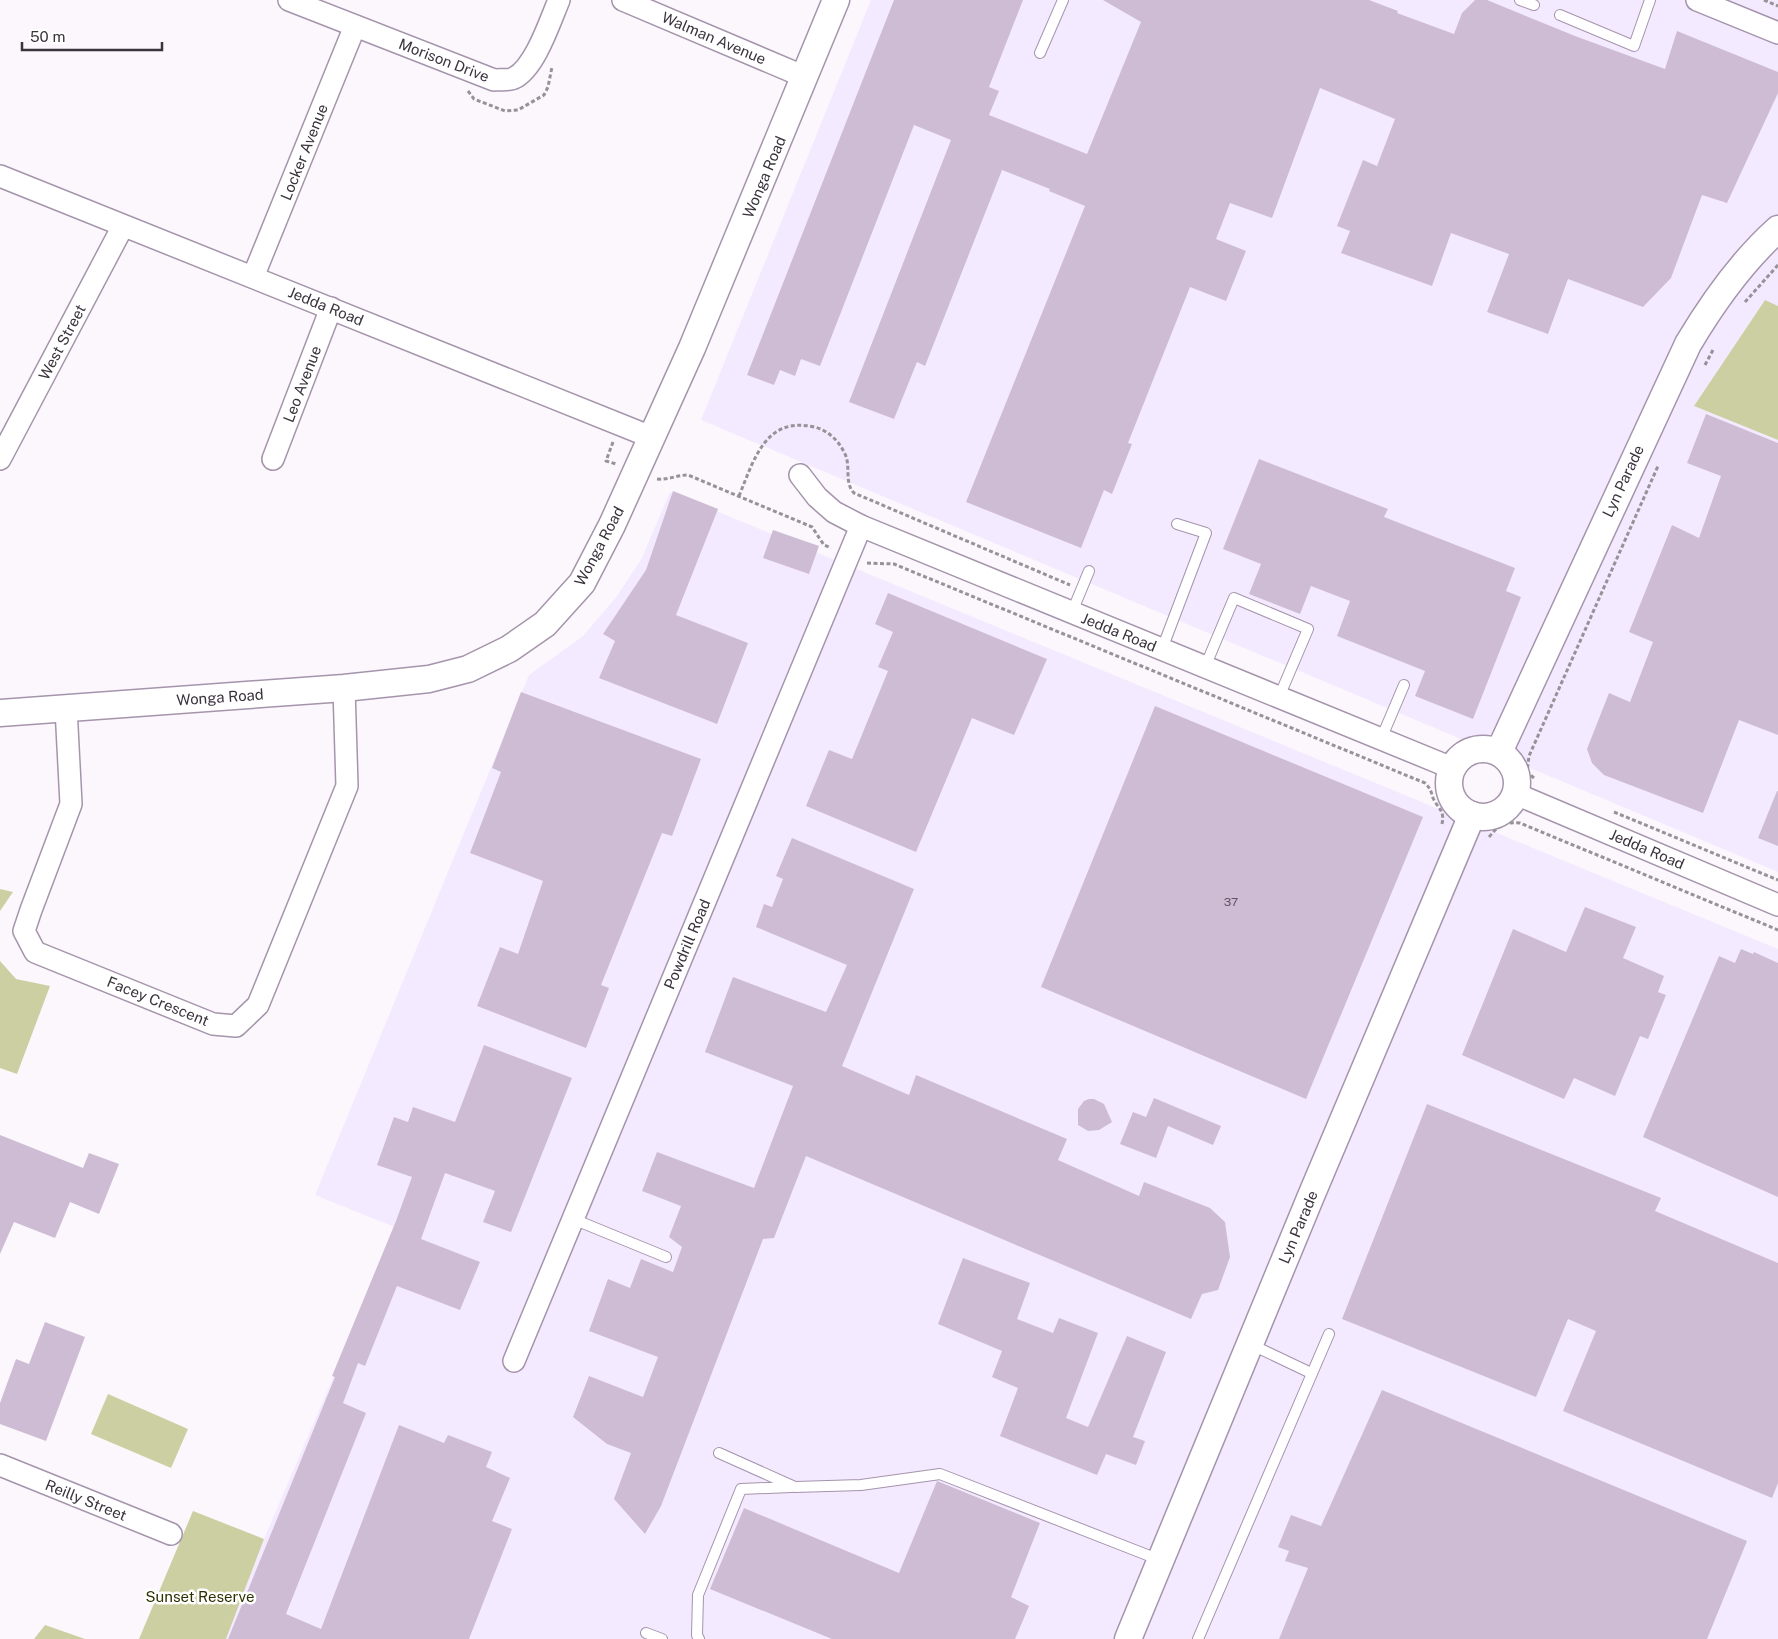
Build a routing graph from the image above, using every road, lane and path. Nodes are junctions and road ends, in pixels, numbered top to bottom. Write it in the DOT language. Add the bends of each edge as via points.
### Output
graph roads {
  1 [pos="289,0"];
  2 [pos="559,0"];
  3 [pos="623,0"];
  4 [pos="836,0"];
  5 [pos="1063,0"];
  6 [pos="1520,0"];
  7 [pos="1650,0"];
  8 [pos="1697,0"];
  9 [pos="1764,0"];
  10 [pos="1534,5"];
  11 [pos="1778,6"];
  12 [pos="1560,15"];
  13 [pos="355,26"];
  14 [pos="1778,33"];
  15 [pos="1040,53"];
  16 [pos="805,77"];
  17 [pos="0,176"];
  18 [pos="123,226"];
  19 [pos="1778,229"];
  20 [pos="1778,265"];
  21 [pos="254,277"];
  22 [pos="1742,306"];
  23 [pos="331,308"];
  24 [pos="1718,340"];
  25 [pos="1702,371"];
  26 [pos="614,438"];
  27 [pos="651,438"];
  28 [pos="0,459"];
  29 [pos="273,459"];
  30 [pos="615,464"];
  31 [pos="1659,464"];
  32 [pos="800,475"];
  33 [pos="654,479"];
  34 [pos="739,496"];
  35 [pos="1177,524"];
  36 [pos="861,526"];
  37 [pos="824,545"];
  38 [pos="870,564"];
  39 [pos="1089,571"];
  40 [pos="1081,590"];
  41 [pos="1072,612"];
  42 [pos="1162,649"];
  43 [pos="1205,667"];
  44 [pos="1404,685"];
  45 [pos="344,688"];
  46 [pos="1279,697"];
  47 [pos="66,708"];
  48 [pos="0,713"];
  49 [pos="1381,739"];
  50 [pos="1499,752"];
  51 [pos="1452,768"];
  52 [pos="1526,787"];
  53 [pos="1608,809"];
  54 [pos="1472,816"];
  55 [pos="1440,830"];
  56 [pos="1485,844"];
  57 [pos="1778,880"];
  58 [pos="1778,905"];
  59 [pos="1778,930"];
  60 [pos="573,1219"];
  61 [pos="666,1257"];
  62 [pos="1328,1334"];
  63 [pos="1250,1344"];
  64 [pos="514,1362"];
  65 [pos="1311,1373"];
  66 [pos="719,1453"];
  67 [pos="0,1465"];
  68 [pos="795,1487"];
  69 [pos="172,1534"];
  70 [pos="1161,1560"];
  71 [pos="646,1633"];
  72 [pos="662,1639"];
  73 [pos="699,1639"];
  74 [pos="1128,1639"];
  75 [pos="1198,1639"];
  1 -- 13 [label="street, Morison Drive"];
  2 -- 13 [label="street, Morison Drive" via="540,45 529,64 514,78 494,80"];
  3 -- 16 [label="street, Walman Avenue"];
  4 -- 16 [label="street, Wonga Road"];
  5 -- 15 [label="lane"];
  6 -- 10 [label="lane"];
  7 -- 12 [label="lane" via="1634,46"];
  8 -- 14 [label="street"];
  9 -- 11 [label="path"];
  13 -- 21 [label="street, Locker Avenue"];
  16 -- 27 [label="street, Wonga Road"];
  17 -- 18 [label="street, Jedda Road"];
  18 -- 21 [label="street, Jedda Road"];
  18 -- 28 [label="street, West Street"];
  19 -- 50 [label="street, Lyn Parade" via="1738,269 1710,306 1688,344"];
  20 -- 22 [label="path"];
  21 -- 23 [label="street, Jedda Road"];
  23 -- 27 [label="street, Jedda Road"];
  23 -- 29 [label="street, Leo Avenue"];
  24 -- 25 [label="path"];
  26 -- 30 [label="path" via="606,461"];
  27 -- 45 [label="street, Wonga Road" via="612,526 582,583 545,624 509,649 468,669 429,680"];
  31 -- 52 [label="path" via="1529,756 1527,772 1532,778"];
  32 -- 36 [label="street, Jedda Road" via="834,512"];
  33 -- 34 [label="path" via="667,480 676,475 688,475"];
  34 -- 37 [label="path" via="812,528"];
  34 -- 40 [label="path" via="756,454 771,435 789,426 817,428 839,443 848,464 848,483 854,493"];
  35 -- 42 [label="lane" via="1206,533"];
  36 -- 41 [label="street, Jedda Road"];
  36 -- 60 [label="street, Powdrill Road"];
  38 -- 55 [label="path" via="894,564 1425,783 1442,809"];
  39 -- 40 [label="lane"];
  40 -- 41 [label="lane"];
  41 -- 42 [label="street, Jedda Road"];
  42 -- 43 [label="street, Jedda Road"];
  43 -- 46 [label="street, Jedda Road"];
  43 -- 46 [label="lane" via="1234,598 1308,630"];
  44 -- 49 [label="lane"];
  45 -- 47 [label="street, Wonga Road"];
  45 -- 47 [label="street, Facey Crescent" via="347,786 258,1005 236,1026 213,1024 35,952 24,931 72,804"];
  46 -- 49 [label="street, Jedda Road"];
  47 -- 48 [label="street, Wonga Road"];
  49 -- 51 [label="street, Jedda Road"];
  50 -- 51 [label="street" via="1477,749 1467,752"];
  50 -- 52 [label="street" via="1513,766 1518,784"];
  51 -- 54 [label="street" via="1449,790 1458,806"];
  52 -- 54 [label="street" via="1503,811 1488,817"];
  52 -- 58 [label="street, Jedda Road"];
  53 -- 57 [label="path"];
  54 -- 63 [label="street, Lyn Parade"];
  56 -- 59 [label="path" via="1498,826 1506,822 1520,824"];
  60 -- 61 [label="lane"];
  60 -- 64 [label="street, Powdrill Road"];
  62 -- 65 [label="lane"];
  63 -- 65 [label="lane"];
  63 -- 70 [label="street, Lyn Parade"];
  65 -- 75 [label="lane"];
  66 -- 68 [label="lane"];
  67 -- 69 [label="street, Reilly Street"];
  68 -- 70 [label="lane" via="861,1485 940,1474"];
  68 -- 73 [label="lane" via="741,1489 698,1595"];
  70 -- 74 [label="street, Lyn Parade"];
  71 -- 72 [label="lane"];
}
